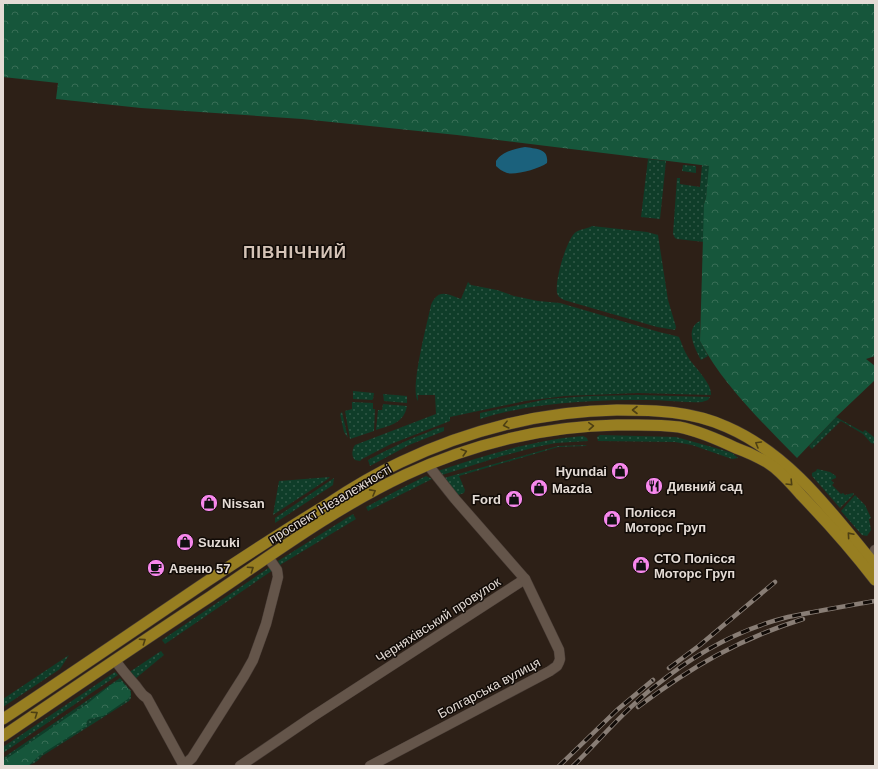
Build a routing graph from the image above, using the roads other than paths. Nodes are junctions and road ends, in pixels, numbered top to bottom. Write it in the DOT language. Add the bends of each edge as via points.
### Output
graph roads {
  1 [pos="428,465"];
  2 [pos="268,557"];
  3 [pos="872,560"];
  4 [pos="525,579"];
  5 [pos="875,580"];
  6 [pos="115,660"];
  7 [pos="3,719"];
  8 [pos="3,736"];
  9 [pos="184,765"];
  10 [pos="240,766"];
  11 [pos="370,766"];
  2 -- 1 [label="main road, проспект Незалежності, one-way" via="347,507 404,475"];
  1 -- 3 [label="main road, проспект Незалежності, one-way" via="480,447 554,429 601,425 658,425 695,431 714,437 772,465"];
  1 -- 4 [label="street"];
  6 -- 2 [label="main road, проспект Незалежності, one-way"];
  2 -- 9 [label="street" via="277,570 278,577 266,624 253,660 192,758"];
  3 -- 5 [label="main road, проспект Незалежності"];
  3 -- 7 [label="main road, проспект Незалежності, one-way" via="794,471 766,449 728,427 703,418 657,410 562,413 454,440 370,477 249,553"];
  4 -- 10 [label="street, Черняхівський провулок" via="312,716"];
  4 -- 11 [label="street, Болгарська вулиця" via="557,644 560,656 557,666"];
  8 -- 6 [label="main road, проспект Незалежності, one-way"];
  6 -- 9 [label="street" via="146,698"];
}
